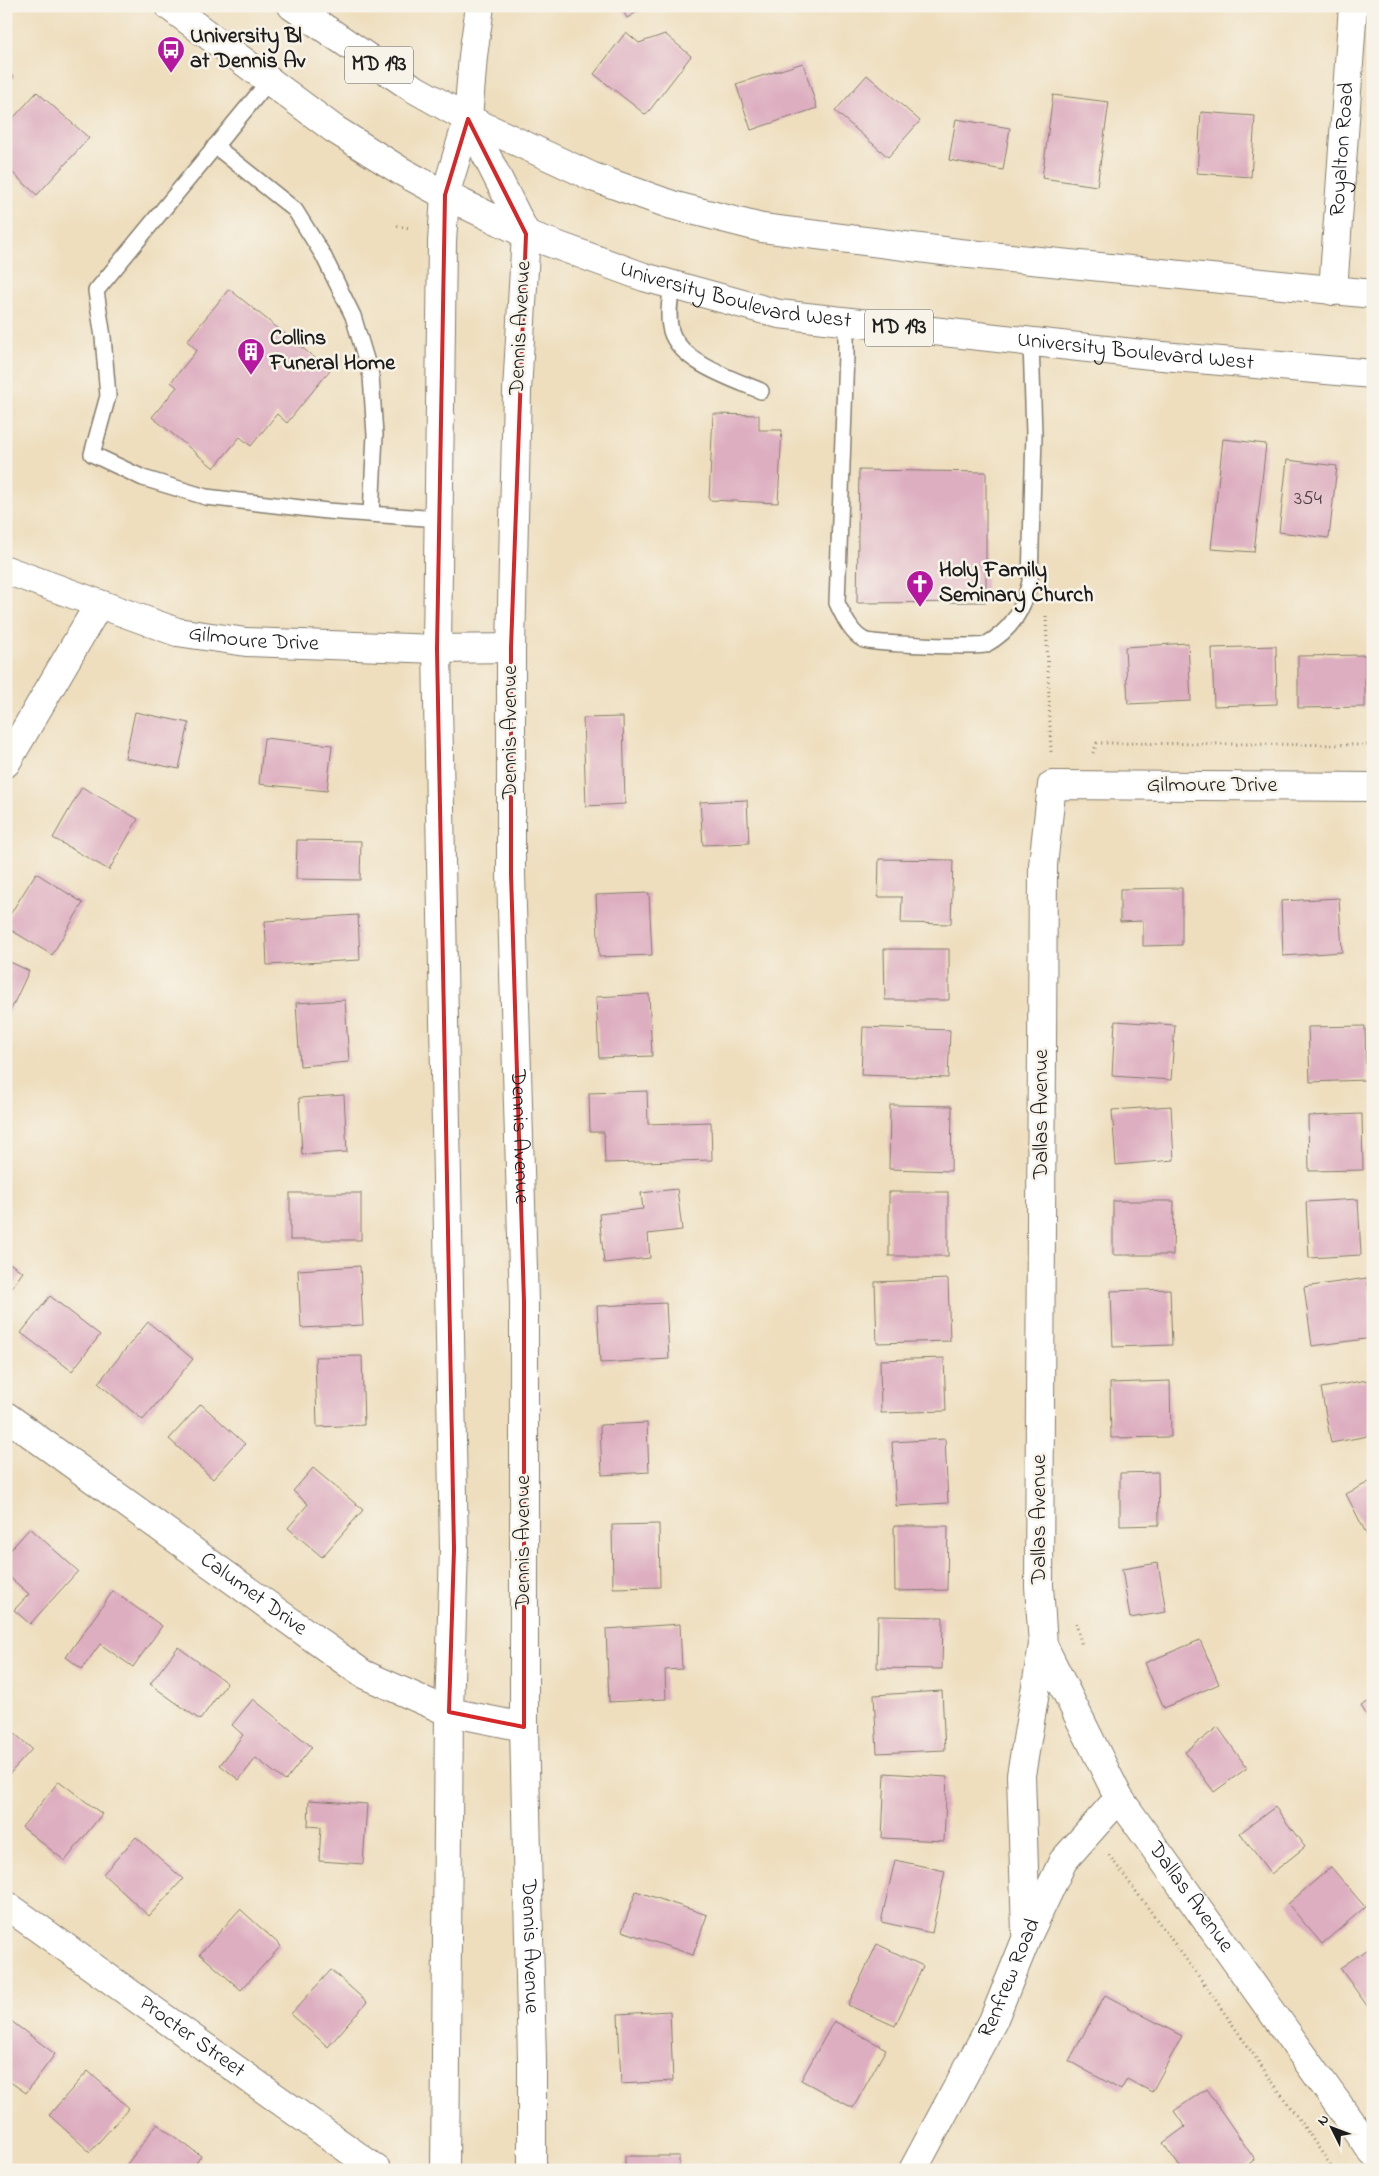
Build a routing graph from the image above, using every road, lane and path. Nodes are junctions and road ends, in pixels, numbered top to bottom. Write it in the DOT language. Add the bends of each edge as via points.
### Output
graph roads {
  1 [pos="169,6"];
  2 [pos="292,6"];
  3 [pos="480,6"];
  4 [pos="1353,6"];
  5 [pos="269,80"];
  6 [pos="468,119"];
  7 [pos="215,146"];
  8 [pos="445,195"];
  9 [pos="397,226"];
  10 [pos="416,230"];
  11 [pos="526,234"];
  12 [pos="672,285"];
  13 [pos="1333,291"];
  14 [pos="1373,294"];
  15 [pos="846,322"];
  16 [pos="1031,342"];
  17 [pos="1373,374"];
  18 [pos="762,391"];
  19 [pos="371,514"];
  20 [pos="439,519"];
  21 [pos="6,570"];
  22 [pos="98,604"];
  23 [pos="1046,614"];
  24 [pos="511,648"];
  25 [pos="437,650"];
  26 [pos="1373,745"];
  27 [pos="6,763"];
  28 [pos="1052,786"];
  29 [pos="1079,786"];
  30 [pos="1373,787"];
  31 [pos="6,1416"];
  32 [pos="1074,1616"];
  33 [pos="1043,1645"];
  34 [pos="1083,1650"];
  35 [pos="449,1712"];
  36 [pos="524,1727"];
  37 [pos="1119,1798"];
  38 [pos="1091,1831"];
  39 [pos="6,1905"];
  40 [pos="1027,1937"];
  41 [pos="1373,2153"];
  42 [pos="377,2170"];
  43 [pos="445,2170"];
  44 [pos="532,2170"];
  45 [pos="913,2170"];
  46 [pos="1334,2170"];
  1 -- 5 [label="street, University Boulevard West / MD 193"];
  2 -- 6 [label="street, MD 193" via="411,87"];
  3 -- 6 [label="street"];
  4 -- 13 [label="street, Royalton Road"];
  5 -- 7 [label="lane"];
  5 -- 8 [label="street, University Boulevard West / MD 193" via="334,129"];
  6 -- 8 [label="street"];
  6 -- 11 [label="street, Dennis Avenue"];
  6 -- 13 [label="street, MD 193" via="594,177 672,206 762,228 959,254"];
  7 -- 19 [label="lane" via="295,210 323,255 353,316 371,376 375,435"];
  7 -- 19 [label="lane" via="96,291 108,396 92,454 143,478 206,497"];
  8 -- 11 [label="street, University Boulevard West / MD 193"];
  8 -- 20 [label="street"];
  9 -- 10 [label="path"];
  11 -- 12 [label="street, University Boulevard West / MD 193"];
  11 -- 24 [label="street, Dennis Avenue" via="517,391"];
  12 -- 15 [label="street, University Boulevard West / MD 193" via="779,314"];
  12 -- 18 [label="lane" via="670,322 676,343 715,372"];
  13 -- 14 [label="street, MD 193"];
  15 -- 16 [label="street, University Boulevard West / MD 193"];
  15 -- 16 [label="lane" via="837,603 848,624 863,640 882,643 984,646 1010,626 1025,603 1030,582 1033,483"];
  16 -- 17 [label="street, University Boulevard West / MD 193"];
  19 -- 20 [label="lane"];
  20 -- 25 [label="street"];
  21 -- 22 [label="street, Gilmoure Drive"];
  22 -- 25 [label="street, Gilmoure Drive" via="177,632 246,642"];
  22 -- 27 [label="street"];
  23 -- 28 [label="path"];
  24 -- 25 [label="street, Gilmoure Drive"];
  24 -- 36 [label="street, Dennis Avenue" via="511,874 524,1302"];
  25 -- 35 [label="street" via="454,1549"];
  26 -- 29 [label="path" via="1097,743"];
  28 -- 29 [label="street, Gilmoure Drive"];
  28 -- 33 [label="street, Dallas Avenue" via="1043,875 1039,1586"];
  29 -- 30 [label="street, Gilmoure Drive"];
  31 -- 35 [label="street, Calumet Drive" via="363,1674"];
  32 -- 34 [label="path"];
  33 -- 37 [label="street, Dallas Avenue"];
  33 -- 40 [label="street" via="1021,1776"];
  35 -- 36 [label="street, Calumet Drive"];
  35 -- 43 [label="street"];
  36 -- 44 [label="street, Dennis Avenue"];
  37 -- 38 [label="street, Renfrew Road"];
  37 -- 41 [label="street, Dallas Avenue"];
  38 -- 40 [label="street, Renfrew Road" via="1063,1861"];
  38 -- 46 [label="path" via="1205,1985"];
  39 -- 42 [label="street, Procter Street"];
  40 -- 45 [label="street, Renfrew Road" via="993,2021"];
}
